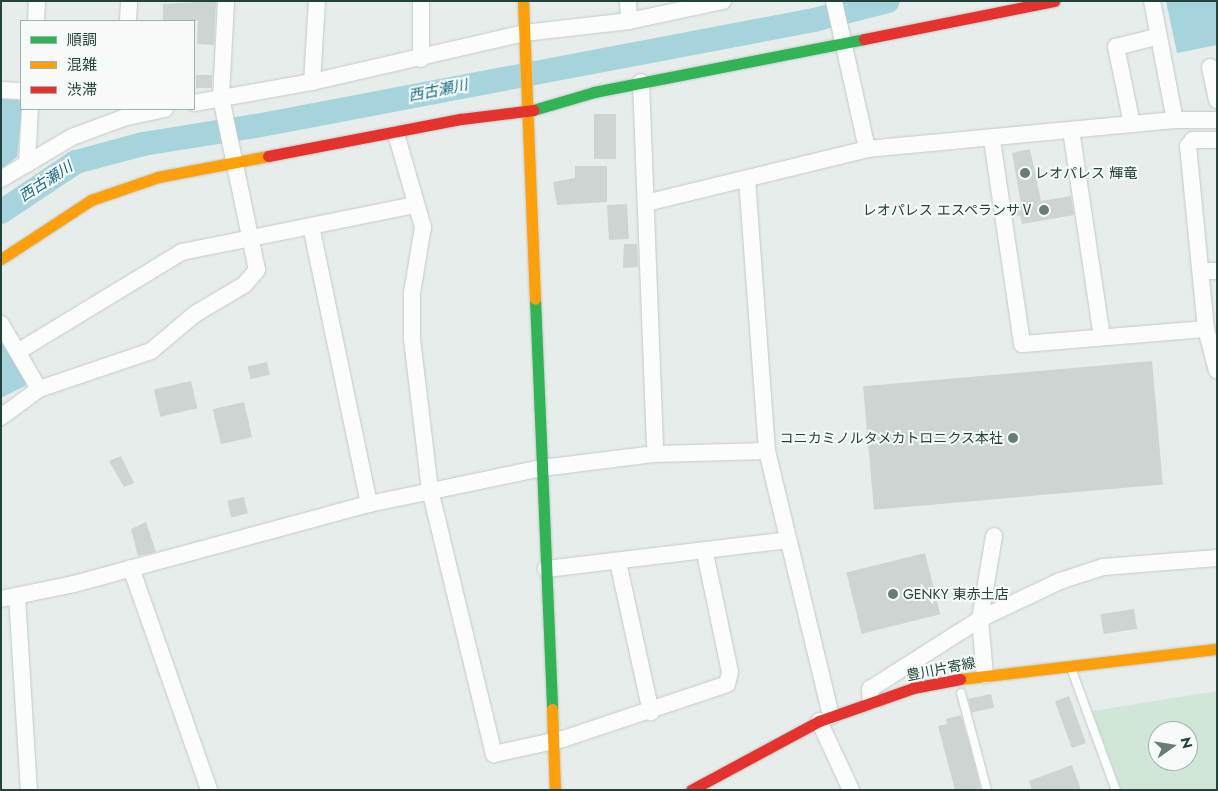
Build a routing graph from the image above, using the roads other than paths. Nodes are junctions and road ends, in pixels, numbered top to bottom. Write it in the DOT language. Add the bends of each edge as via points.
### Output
graph roads {
  1 [pos="37,1"];
  2 [pos="129,1"];
  3 [pos="226,1"];
  4 [pos="317,1"];
  5 [pos="421,1"];
  6 [pos="523,1"];
  7 [pos="628,1"];
  8 [pos="723,1"];
  9 [pos="834,1"];
  10 [pos="1054,1"];
  11 [pos="1152,1"];
  12 [pos="36,20"];
  13 [pos="128,20"];
  14 [pos="629,21"];
  15 [pos="524,33"];
  16 [pos="1159,36"];
  17 [pos="842,37"];
  18 [pos="421,58"];
  19 [pos="1210,67"];
  20 [pos="312,82"];
  21 [pos="641,82"];
  22 [pos="1,90"];
  23 [pos="20,91"];
  24 [pos="1217,100"];
  25 [pos="195,103"];
  26 [pos="222,105"];
  27 [pos="30,110"];
  28 [pos="154,110"];
  29 [pos="528,112"];
  30 [pos="123,113"];
  31 [pos="1176,120"];
  32 [pos="1217,120"];
  33 [pos="1132,124"];
  34 [pos="1071,130"];
  35 [pos="396,134"];
  36 [pos="992,140"];
  37 [pos="1217,140"];
  38 [pos="867,149"];
  39 [pos="232,158"];
  40 [pos="26,164"];
  41 [pos="747,179"];
  42 [pos="1,180"];
  43 [pos="646,203"];
  44 [pos="415,205"];
  45 [pos="311,226"];
  46 [pos="251,238"];
  47 [pos="1,259"];
  48 [pos="1209,271"];
  49 [pos="1,324"];
  50 [pos="1206,329"];
  51 [pos="1102,337"];
  52 [pos="19,351"];
  53 [pos="1217,371"];
  54 [pos="39,389"];
  55 [pos="1,417"];
  56 [pos="767,451"];
  57 [pos="654,454"];
  58 [pos="542,468"];
  59 [pos="430,490"];
  60 [pos="369,504"];
  61 [pos="994,536"];
  62 [pos="788,540"];
  63 [pos="706,553"];
  64 [pos="1217,558"];
  65 [pos="618,562"];
  66 [pos="131,568"];
  67 [pos="546,569"];
  68 [pos="17,596"];
  69 [pos="1,599"];
  70 [pos="980,620"];
  71 [pos="1217,649"];
  72 [pos="1070,666"];
  73 [pos="985,675"];
  74 [pos="961,693"];
  75 [pos="871,701"];
  76 [pos="651,712"];
  77 [pos="825,718"];
  78 [pos="553,740"];
  79 [pos="29,790"];
  80 [pos="209,790"];
  81 [pos="555,790"];
  82 [pos="691,790"];
  83 [pos="851,790"];
  84 [pos="987,790"];
  85 [pos="1116,790"];
  1 -- 12 [label="street"];
  2 -- 13 [label="street"];
  3 -- 26 [label="street"];
  4 -- 20 [label="street"];
  5 -- 18 [label="street"];
  6 -- 15 [label="street"];
  7 -- 14 [label="street"];
  8 -- 14 [label="street"];
  9 -- 17 [label="street"];
  10 -- 17 [label="street"];
  11 -- 16 [label="street"];
  14 -- 15 [label="street"];
  15 -- 18 [label="street"];
  15 -- 29 [label="street"];
  16 -- 31 [label="street"];
  16 -- 33 [label="street" via="1116,47"];
  17 -- 21 [label="street"];
  17 -- 38 [label="street"];
  18 -- 20 [label="street"];
  19 -- 24 [label="street"];
  20 -- 26 [label="street"];
  21 -- 29 [label="street"];
  21 -- 43 [label="street"];
  22 -- 23 [label="street"];
  25 -- 26 [label="street"];
  26 -- 39 [label="street"];
  27 -- 40 [label="street"];
  28 -- 30 [label="street"];
  29 -- 35 [label="street" via="461,119"];
  29 -- 58 [label="street"];
  30 -- 40 [label="street"];
  31 -- 32 [label="street"];
  31 -- 33 [label="street"];
  33 -- 34 [label="street"];
  34 -- 36 [label="street"];
  34 -- 51 [label="street"];
  35 -- 39 [label="street"];
  35 -- 44 [label="street"];
  36 -- 38 [label="street"];
  36 -- 51 [label="street" via="1022,344"];
  37 -- 48 [label="street" via="1193,140 1188,146"];
  38 -- 41 [label="street"];
  39 -- 46 [label="street"];
  39 -- 47 [label="street" via="124,186 91,200"];
  40 -- 42 [label="street"];
  41 -- 43 [label="street"];
  41 -- 56 [label="street"];
  43 -- 57 [label="street"];
  44 -- 45 [label="street"];
  44 -- 59 [label="street" via="423,227 412,293 412,340"];
  45 -- 46 [label="street"];
  45 -- 60 [label="street"];
  46 -- 52 [label="street" via="182,252"];
  46 -- 54 [label="street" via="257,270 244,285 196,314 151,351"];
  48 -- 50 [label="street"];
  49 -- 52 [label="street"];
  50 -- 51 [label="street"];
  50 -- 53 [label="street"];
  52 -- 54 [label="street"];
  54 -- 55 [label="street"];
  56 -- 57 [label="street"];
  56 -- 62 [label="street"];
  57 -- 58 [label="street"];
  58 -- 59 [label="street"];
  58 -- 67 [label="street"];
  59 -- 60 [label="street"];
  59 -- 78 [label="street" via="490,749 494,754"];
  60 -- 66 [label="street"];
  61 -- 70 [label="street"];
  62 -- 63 [label="street"];
  62 -- 77 [label="street"];
  63 -- 65 [label="street"];
  63 -- 76 [label="street" via="730,672 727,684"];
  64 -- 70 [label="street" via="1103,567 1060,581"];
  65 -- 67 [label="street"];
  65 -- 76 [label="street"];
  66 -- 68 [label="street"];
  66 -- 80 [label="street"];
  67 -- 78 [label="street"];
  68 -- 69 [label="street"];
  68 -- 79 [label="street"];
  70 -- 73 [label="street"];
  70 -- 75 [label="street" via="870,689"];
  71 -- 72 [label="street, 豊川片寄線"];
  72 -- 73 [label="street, 豊川片寄線"];
  72 -- 85 [label="lane"];
  73 -- 75 [label="street, 豊川片寄線"];
  74 -- 84 [label="lane"];
  75 -- 77 [label="street, 豊川片寄線"];
  76 -- 78 [label="street"];
  77 -- 82 [label="street, 豊川片寄線"];
  77 -- 83 [label="street"];
  78 -- 81 [label="street"];
}
